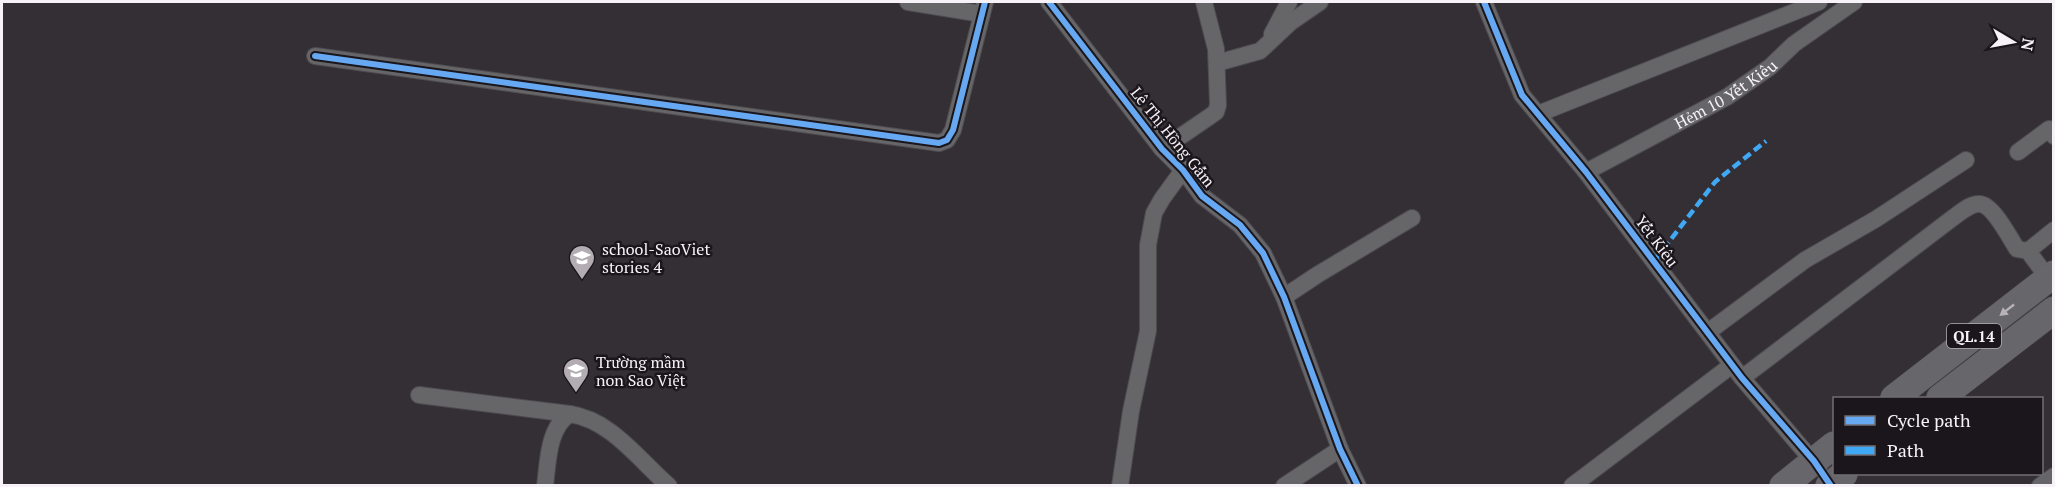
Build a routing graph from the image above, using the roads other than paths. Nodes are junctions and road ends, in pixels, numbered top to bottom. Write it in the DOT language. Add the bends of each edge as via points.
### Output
graph roads {
  1 [pos="908,2"];
  2 [pos="1049,2"];
  3 [pos="1204,2"];
  4 [pos="1289,2"];
  5 [pos="1320,2"];
  6 [pos="1484,2"];
  7 [pos="1819,2"];
  8 [pos="1854,2"];
  9 [pos="984,8"];
  10 [pos="1268,43"];
  11 [pos="315,56"];
  12 [pos="1217,63"];
  13 [pos="1538,114"];
  14 [pos="2052,130"];
  15 [pos="1162,149"];
  16 [pos="2018,152"];
  17 [pos="1966,159"];
  18 [pos="1183,170"];
  19 [pos="1586,172"];
  20 [pos="1412,218"];
  21 [pos="2054,230"];
  22 [pos="2028,251"];
  23 [pos="2051,276"];
  24 [pos="1284,297"];
  25 [pos="2054,310"];
  26 [pos="1708,332"];
  27 [pos="1737,371"];
  28 [pos="419,395"];
  29 [pos="1897,397"];
  30 [pos="1943,397"];
  31 [pos="570,414"];
  32 [pos="1340,448"];
  33 [pos="1824,453"];
  34 [pos="2054,476"];
  35 [pos="1834,482"];
  36 [pos="545,486"];
  37 [pos="669,486"];
  38 [pos="1120,486"];
  39 [pos="1284,486"];
  40 [pos="1358,486"];
  41 [pos="1572,486"];
  42 [pos="1783,486"];
  43 [pos="2040,486"];
  1 -- 9 [label="street"];
  2 -- 15 [label="street, Lê Thị Hồng Gấm"];
  3 -- 12 [label="street"];
  4 -- 10 [label="street"];
  5 -- 10 [label="street"];
  6 -- 13 [label="street, Yết Kiêu" via="1522,95"];
  7 -- 13 [label="street"];
  8 -- 19 [label="street, Hẻm 10 Yết Kiêu" via="1726,97"];
  9 -- 11 [label="street" via="953,130 947,140 939,143"];
  10 -- 12 [label="street" via="1254,54"];
  12 -- 15 [label="street" via="1216,112"];
  13 -- 19 [label="street, Yết Kiêu"];
  14 -- 16 [label="street"];
  15 -- 18 [label="street, Lê Thị Hồng Gấm"];
  17 -- 26 [label="street" via="1899,205 1805,260"];
  18 -- 24 [label="street, Lê Thị Hồng Gấm" via="1202,196 1240,225 1263,253"];
  18 -- 38 [label="street" via="1154,213 1148,245 1148,331"];
  19 -- 26 [label="street, Yết Kiêu"];
  20 -- 24 [label="street"];
  21 -- 22 [label="street"];
  22 -- 23 [label="street"];
  22 -- 27 [label="street" via="2017,249 1990,207 1980,204 1966,208"];
  23 -- 29 [label="main road, QL.14, one-way"];
  24 -- 32 [label="street, Lê Thị Hồng Gấm"];
  25 -- 30 [label="main road, QL.14"];
  26 -- 27 [label="street, Yết Kiêu"];
  27 -- 33 [label="street, Yết Kiêu"];
  27 -- 41 [label="street"];
  28 -- 31 [label="street"];
  31 -- 36 [label="street" via="556,428"];
  31 -- 37 [label="street" via="612,432"];
  32 -- 39 [label="street"];
  32 -- 40 [label="street, Lê Thị Hồng Gấm"];
  33 -- 35 [label="street, Yết Kiêu"];
  33 -- 42 [label="main road"];
  34 -- 43 [label="street"];
}
